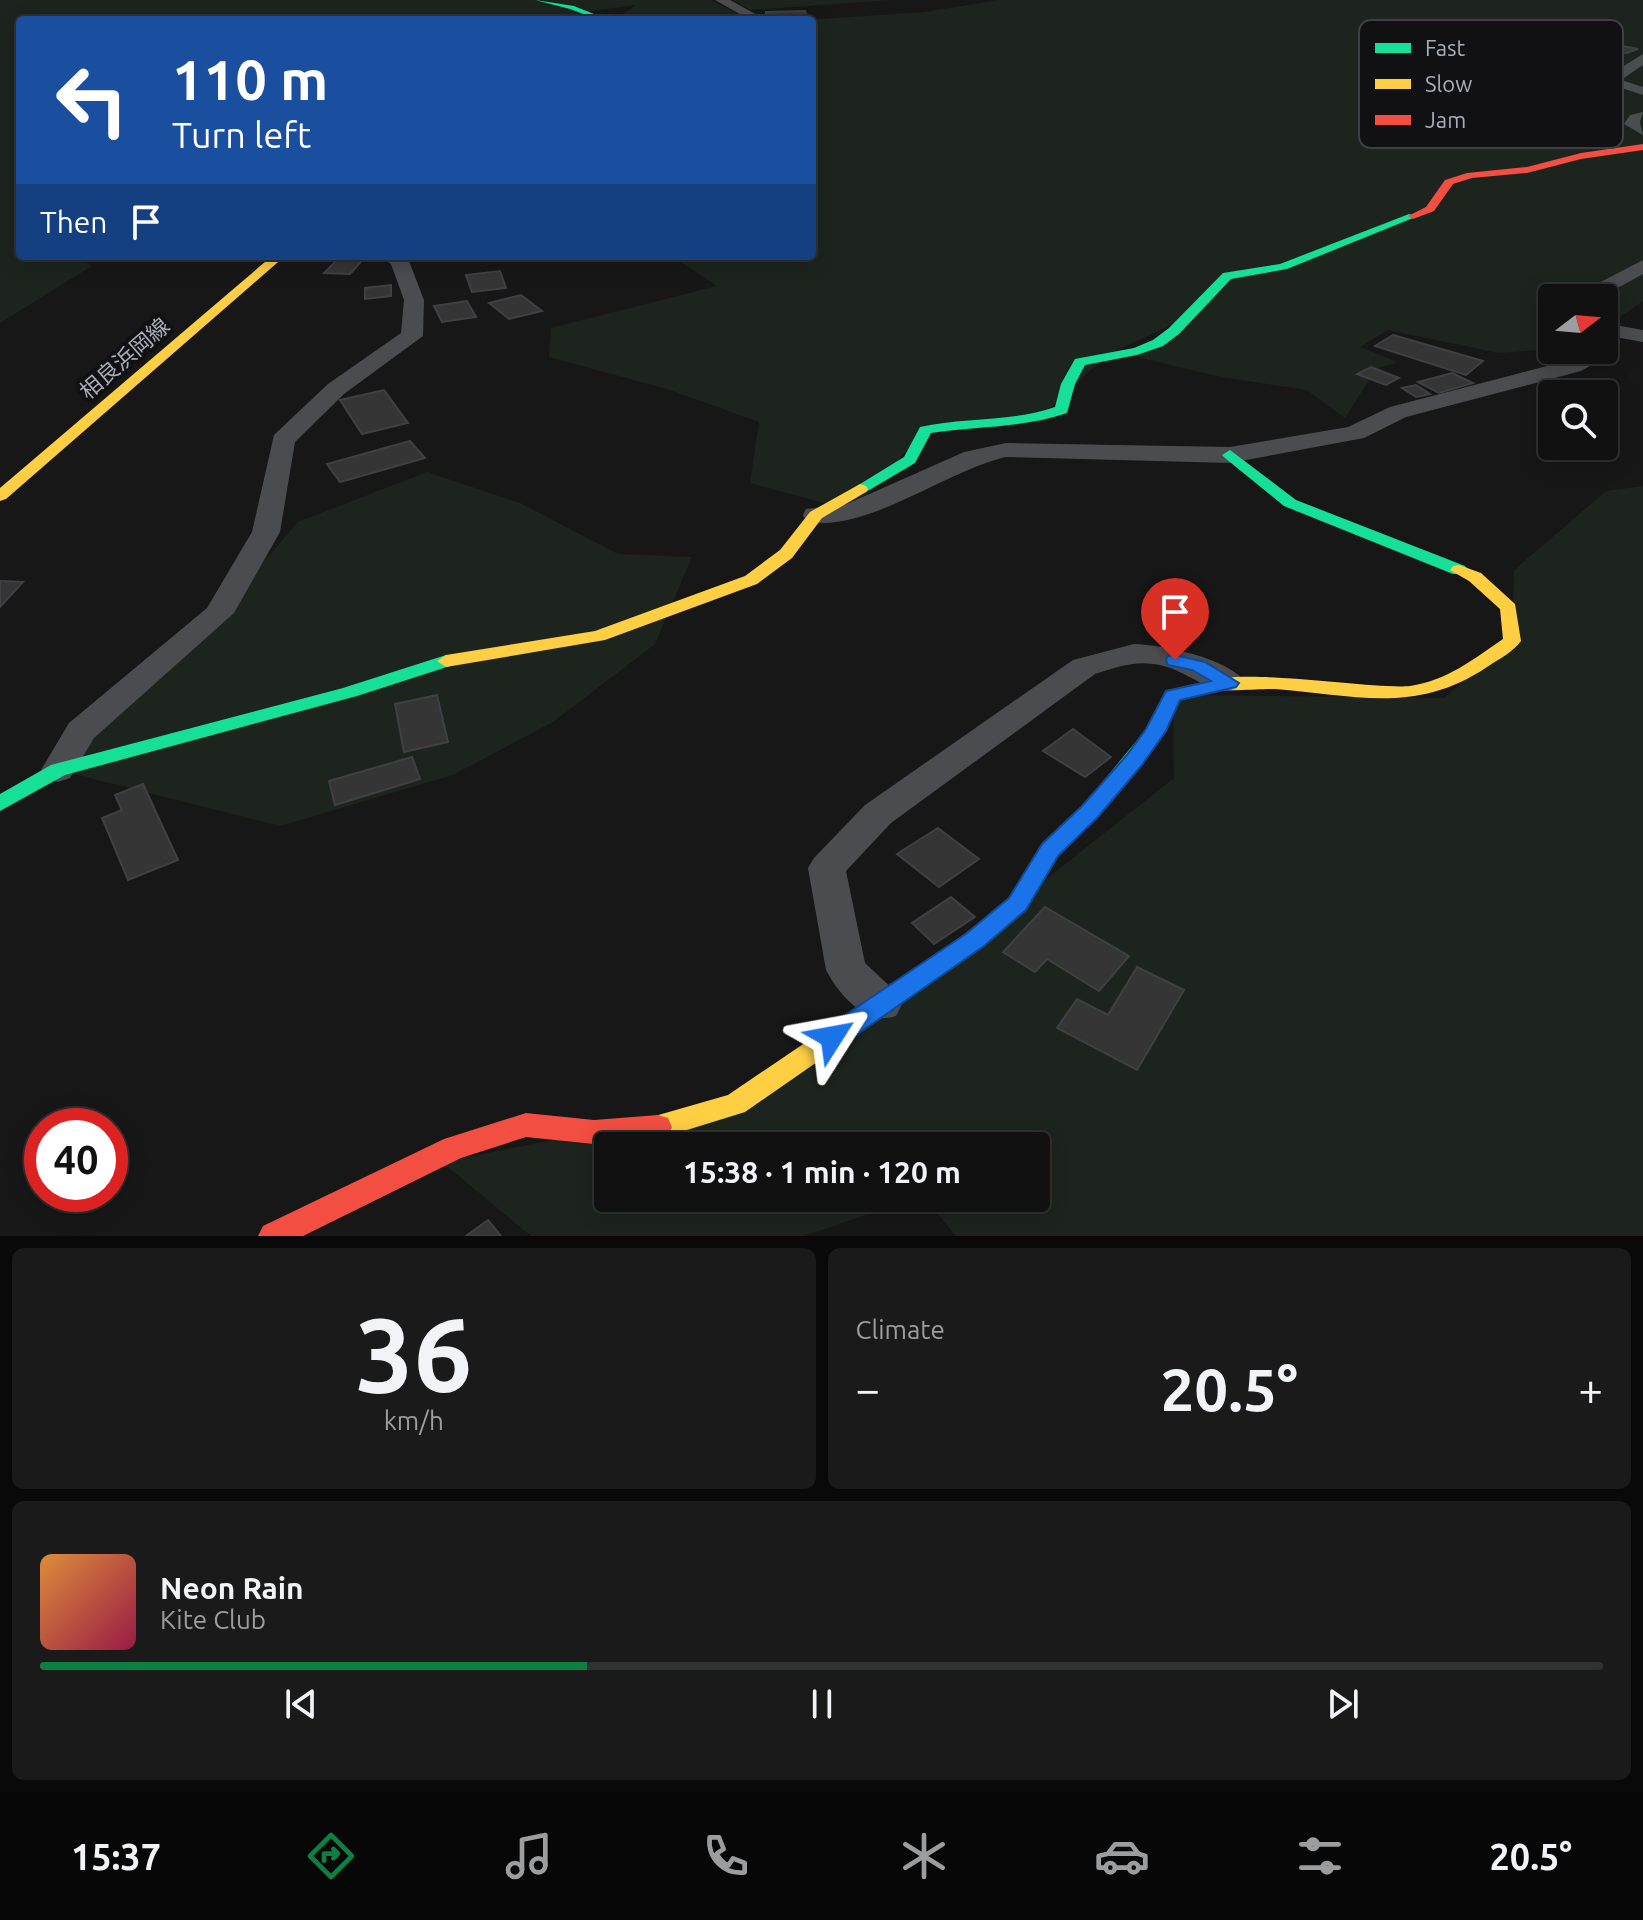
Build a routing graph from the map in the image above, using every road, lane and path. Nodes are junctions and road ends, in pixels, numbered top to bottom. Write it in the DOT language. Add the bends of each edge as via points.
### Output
graph roads {
  1 [pos="538,0"];
  2 [pos="721,0"];
  3 [pos="595,16"];
  4 [pos="753,16"];
  5 [pos="1643,58"];
  6 [pos="1623,73"];
  7 [pos="1623,86"];
  8 [pos="1643,91"];
  9 [pos="1643,116"];
  10 [pos="1643,130"];
  11 [pos="1643,147"];
  12 [pos="274,260"];
  13 [pos="397,260"];
  14 [pos="1643,266"];
  15 [pos="1611,284"];
  16 [pos="1618,332"];
  17 [pos="1643,336"];
  18 [pos="1577,364"];
  19 [pos="1230,455"];
  20 [pos="0,496"];
  21 [pos="816,515"];
  22 [pos="1230,683"];
  23 [pos="58,770"];
  24 [pos="0,804"];
  25 [pos="881,1004"];
  26 [pos="273,1236"];
  1 -- 3 [label="street"];
  2 -- 4 [label="street"];
  5 -- 6 [label="street"];
  7 -- 8 [label="street"];
  9 -- 10 [label="street" via="1632,124"];
  11 -- 21 [label="street" via="1527,170 1471,175 1449,182 1430,209 1283,267 1227,276 1158,343 1080,362 1062,410 1039,418 925,430 910,460"];
  12 -- 20 [label="street, 相良浜岡線"];
  13 -- 23 [label="street" via="414,300 412,336 336,389 283,440 266,532 219,613 81,731"];
  14 -- 15 [label="street"];
  16 -- 17 [label="street"];
  18 -- 19 [label="street" via="1398,412 1355,433"];
  19 -- 21 [label="street" via="1006,450 973,457 853,511"];
  19 -- 22 [label="street" via="1290,503 1475,577 1509,608 1512,641 1437,686 1393,692 1252,680"];
  21 -- 23 [label="street" via="786,554 751,580 599,636 457,657 350,692"];
  22 -- 25 [label="street" via="1173,695 1156,731 1090,812 1050,850 1017,904"];
  22 -- 25 [label="street" via="1199,666 1152,655 1122,654 1084,667 878,814 827,868 846,970"];
  23 -- 24 [label="street"];
  25 -- 26 [label="street" via="736,1104 666,1126 594,1132 526,1125 454,1148"];
}
